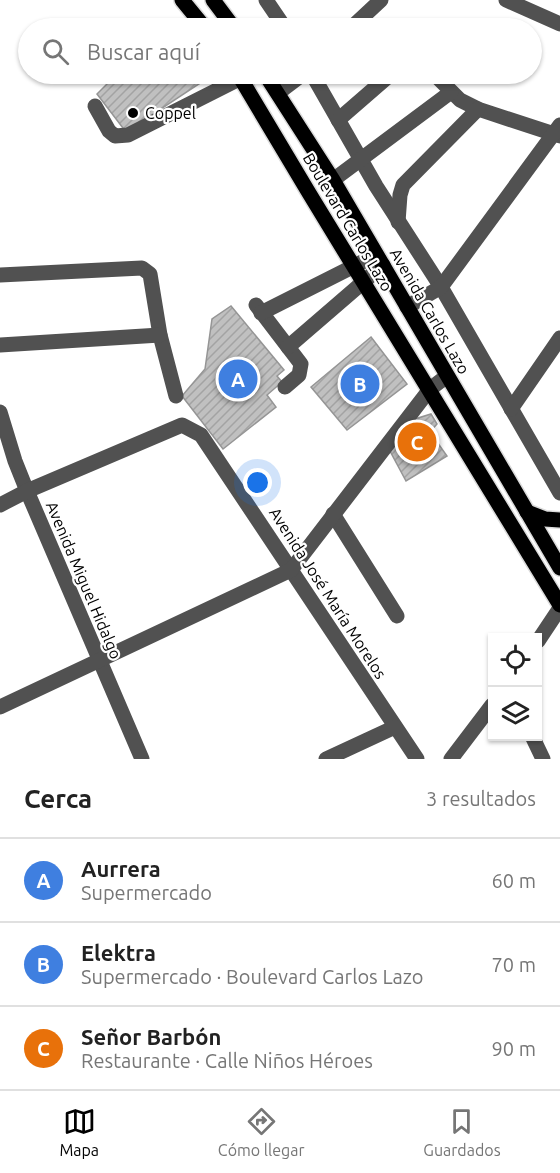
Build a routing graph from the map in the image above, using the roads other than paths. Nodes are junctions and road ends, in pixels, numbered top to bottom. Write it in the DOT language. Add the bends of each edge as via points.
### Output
graph roads {
  1 [pos="182,0"];
  2 [pos="213,0"];
  3 [pos="266,0"];
  4 [pos="381,0"];
  5 [pos="506,0"];
  6 [pos="197,18"];
  7 [pos="226,18"];
  8 [pos="278,18"];
  9 [pos="362,18"];
  10 [pos="559,22"];
  11 [pos="225,84"];
  12 [pos="245,84"];
  13 [pos="272,84"];
  14 [pos="290,84"];
  15 [pos="318,84"];
  16 [pos="379,84"];
  17 [pos="445,84"];
  18 [pos="278,93"];
  19 [pos="464,101"];
  20 [pos="95,106"];
  21 [pos="338,120"];
  22 [pos="558,132"];
  23 [pos="360,159"];
  24 [pos="333,180"];
  25 [pos="398,222"];
  26 [pos="379,260"];
  27 [pos="354,266"];
  28 [pos="0,275"];
  29 [pos="364,283"];
  30 [pos="439,289"];
  31 [pos="411,305"];
  32 [pos="160,335"];
  33 [pos="560,338"];
  34 [pos="0,345"];
  35 [pos="288,347"];
  36 [pos="447,376"];
  37 [pos="285,387"];
  38 [pos="430,389"];
  39 [pos="176,396"];
  40 [pos="511,409"];
  41 [pos="0,412"];
  42 [pos="27,491"];
  43 [pos="560,493"];
  44 [pos="0,505"];
  45 [pos="527,512"];
  46 [pos="333,514"];
  47 [pos="560,520"];
  48 [pos="291,570"];
  49 [pos="555,570"];
  50 [pos="560,607"];
  51 [pos="397,616"];
  52 [pos="542,634"];
  53 [pos="99,661"];
  54 [pos="0,707"];
  55 [pos="488,710"];
  56 [pos="395,727"];
  57 [pos="534,741"];
  58 [pos="142,759"];
  59 [pos="326,759"];
  60 [pos="417,759"];
  61 [pos="451,759"];
  62 [pos="543,759"];
  1 -- 6 [label="main road"];
  2 -- 7 [label="main road"];
  3 -- 8 [label="street"];
  4 -- 9 [label="street"];
  5 -- 10 [label="street"];
  11 -- 20 [label="street" via="128,135 115,136 109,131"];
  12 -- 27 [label="main road, Boulevard Carlos Lazo"];
  13 -- 18 [label="main road, Avenida Carlos Lazo"];
  14 -- 18 [label="street"];
  15 -- 21 [label="street"];
  16 -- 21 [label="street"];
  17 -- 19 [label="street"];
  18 -- 24 [label="main road, Avenida Carlos Lazo"];
  19 -- 22 [label="street"];
  19 -- 23 [label="street"];
  19 -- 25 [label="street" via="403,185"];
  21 -- 23 [label="street"];
  22 -- 30 [label="street"];
  23 -- 24 [label="street"];
  23 -- 25 [label="street"];
  24 -- 26 [label="main road, Avenida Carlos Lazo"];
  25 -- 30 [label="street"];
  26 -- 27 [label="street"];
  26 -- 29 [label="street"];
  26 -- 31 [label="main road, Avenida Carlos Lazo"];
  27 -- 29 [label="main road, Boulevard Carlos Lazo"];
  27 -- 35 [label="street" via="258,309"];
  28 -- 32 [label="street" via="142,268 150,274"];
  29 -- 35 [label="street"];
  29 -- 38 [label="main road, Boulevard Carlos Lazo"];
  30 -- 31 [label="street"];
  30 -- 40 [label="street"];
  31 -- 36 [label="main road, Avenida Carlos Lazo"];
  32 -- 34 [label="street"];
  32 -- 39 [label="street"];
  33 -- 40 [label="street"];
  35 -- 37 [label="street" via="301,364 301,371"];
  36 -- 38 [label="street"];
  36 -- 45 [label="main road, Avenida Carlos Lazo"];
  38 -- 46 [label="street"];
  38 -- 49 [label="main road" via="532,561"];
  40 -- 43 [label="street"];
  41 -- 42 [label="street, Avenida Miguel Hidalgo"];
  42 -- 44 [label="street"];
  42 -- 48 [label="street, Avenida José María Morelos" via="182,425 205,439"];
  42 -- 53 [label="street, Avenida Miguel Hidalgo"];
  45 -- 47 [label="main road"];
  45 -- 49 [label="main road, Avenida Carlos Lazo"];
  46 -- 48 [label="street"];
  46 -- 51 [label="street"];
  48 -- 53 [label="street"];
  48 -- 56 [label="street, Avenida José María Morelos"];
  49 -- 50 [label="main road"];
  50 -- 52 [label="street"];
  53 -- 54 [label="street"];
  53 -- 58 [label="street, Avenida Miguel Hidalgo"];
  55 -- 61 [label="street"];
  56 -- 59 [label="street"];
  56 -- 60 [label="street, Avenida José María Morelos"];
  57 -- 62 [label="street"];
}
